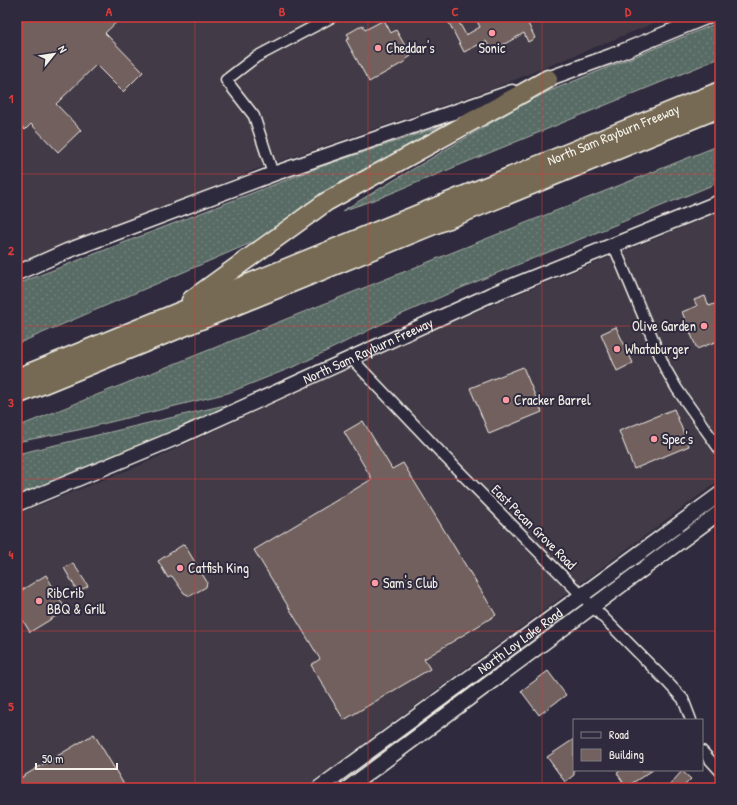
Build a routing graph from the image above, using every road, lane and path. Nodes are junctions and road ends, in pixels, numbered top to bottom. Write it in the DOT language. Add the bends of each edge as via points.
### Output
graph roads {
  1 [pos="332,17"];
  2 [pos="706,17"];
  3 [pos="548,79"];
  4 [pos="720,91"];
  5 [pos="720,108"];
  6 [pos="273,174"];
  7 [pos="720,202"];
  8 [pos="614,246"];
  9 [pos="17,273"];
  10 [pos="166,318"];
  11 [pos="351,358"];
  12 [pos="17,378"];
  13 [pos="17,395"];
  14 [pos="720,450"];
  15 [pos="720,494"];
  16 [pos="17,504"];
  17 [pos="720,512"];
  18 [pos="582,595"];
  19 [pos="593,606"];
  20 [pos="691,719"];
  21 [pos="703,752"];
  22 [pos="720,771"];
  23 [pos="319,788"];
  24 [pos="348,788"];
  1 -- 6 [label="street" via="256,57 226,80 254,116"];
  2 -- 3 [label="main road"];
  3 -- 6 [label="main road"];
  3 -- 10 [label="highway" via="326,202"];
  4 -- 10 [label="highway, North Sam Rayburn Freeway"];
  5 -- 13 [label="highway, North Sam Rayburn Freeway"];
  6 -- 9 [label="main road" via="67,251"];
  7 -- 8 [label="main road, North Sam Rayburn Freeway"];
  8 -- 11 [label="main road, North Sam Rayburn Freeway" via="490,295"];
  8 -- 14 [label="street" via="665,368"];
  10 -- 12 [label="highway, North Sam Rayburn Freeway"];
  11 -- 16 [label="main road, North Sam Rayburn Freeway" via="178,437"];
  11 -- 18 [label="street, East Pecan Grove Road"];
  15 -- 18 [label="main road, North Loy Lake Road"];
  17 -- 19 [label="main road, North Loy Lake Road"];
  18 -- 19 [label="street, East Pecan Grove Road"];
  18 -- 23 [label="main road, North Loy Lake Road"];
  19 -- 20 [label="street, East Pecan Grove Road" via="683,699"];
  19 -- 24 [label="main road, North Loy Lake Road"];
  21 -- 22 [label="street"];
}
